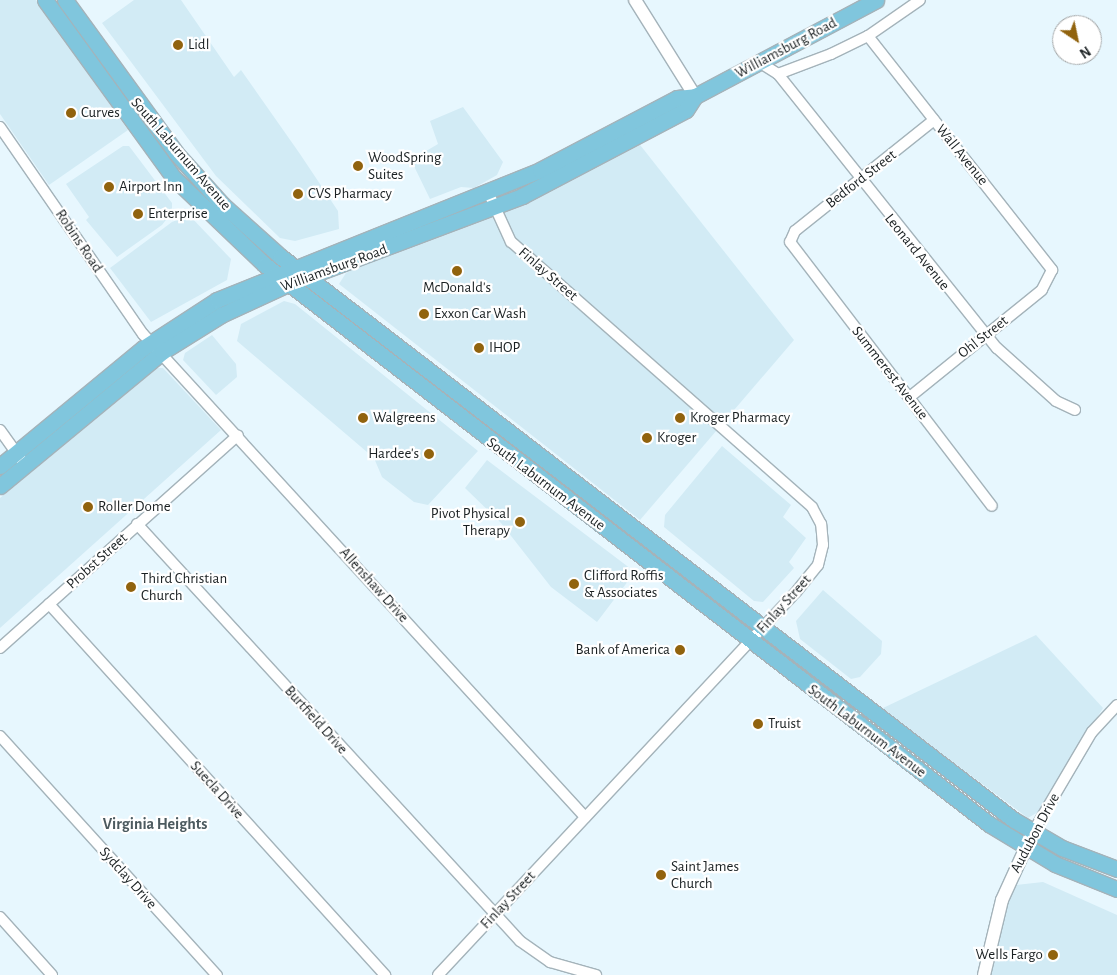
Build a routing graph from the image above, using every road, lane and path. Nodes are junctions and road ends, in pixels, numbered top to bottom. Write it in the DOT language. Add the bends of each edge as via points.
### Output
graph roads {
  1 [pos="44,0"];
  2 [pos="65,0"];
  3 [pos="635,0"];
  4 [pos="876,0"];
  5 [pos="920,0"];
  6 [pos="84,29"];
  7 [pos="868,36"];
  8 [pos="71,37"];
  9 [pos="759,62"];
  10 [pos="778,74"];
  11 [pos="695,96"];
  12 [pos="934,120"];
  13 [pos="0,127"];
  14 [pos="860,180"];
  15 [pos="491,201"];
  16 [pos="790,239"];
  17 [pos="293,266"];
  18 [pos="274,273"];
  19 [pos="1052,275"];
  20 [pos="307,277"];
  21 [pos="288,284"];
  22 [pos="986,335"];
  23 [pos="150,342"];
  24 [pos="162,352"];
  25 [pos="910,397"];
  26 [pos="1075,410"];
  27 [pos="0,430"];
  28 [pos="238,435"];
  29 [pos="16,453"];
  30 [pos="0,466"];
  31 [pos="24,466"];
  32 [pos="0,486"];
  33 [pos="992,506"];
  34 [pos="137,524"];
  35 [pos="50,604"];
  36 [pos="763,628"];
  37 [pos="750,642"];
  38 [pos="0,648"];
  39 [pos="1117,705"];
  40 [pos="0,736"];
  41 [pos="585,817"];
  42 [pos="1033,832"];
  43 [pos="1026,848"];
  44 [pos="1117,869"];
  45 [pos="1117,889"];
  46 [pos="494,915"];
  47 [pos="0,917"];
  48 [pos="985,969"];
  49 [pos="52,975"];
  50 [pos="217,975"];
  51 [pos="385,975"];
  52 [pos="438,975"];
  53 [pos="596,975"];
  54 [pos="992,975"];
  1 -- 8 [label="main road, South Laburnum Avenue"];
  2 -- 6 [label="main road, South Laburnum Avenue"];
  3 -- 11 [label="street"];
  4 -- 9 [label="main road, Williamsburg Road"];
  5 -- 7 [label="street"];
  6 -- 8 [label="street"];
  6 -- 17 [label="main road, South Laburnum Avenue" via="130,95 196,177"];
  7 -- 10 [label="street"];
  7 -- 12 [label="street, Wall Avenue"];
  8 -- 18 [label="main road, South Laburnum Avenue" via="183,188"];
  9 -- 10 [label="street, Leonard Avenue"];
  9 -- 11 [label="main road, Williamsburg Road"];
  10 -- 14 [label="street, Leonard Avenue"];
  11 -- 15 [label="main road, Williamsburg Road" via="677,98"];
  12 -- 14 [label="street, Bedford Street"];
  12 -- 19 [label="street, Wall Avenue" via="1050,262"];
  13 -- 23 [label="street, Robins Road"];
  14 -- 16 [label="street, Bedford Street"];
  14 -- 22 [label="street, Leonard Avenue"];
  15 -- 17 [label="main road, Williamsburg Road"];
  15 -- 20 [label="main road, Williamsburg Road"];
  15 -- 36 [label="street, Finlay Street" via="512,242 804,498 818,515 824,536 818,565"];
  16 -- 25 [label="street, Summerest Avenue" via="794,252"];
  17 -- 18 [label="main road, Williamsburg Road"];
  17 -- 20 [label="main road, South Laburnum Avenue"];
  18 -- 21 [label="main road, South Laburnum Avenue"];
  18 -- 23 [label="main road, Williamsburg Road" via="204,307"];
  19 -- 22 [label="street, Ohl Street" via="1042,290"];
  20 -- 21 [label="main road, Williamsburg Road"];
  20 -- 36 [label="main road, South Laburnum Avenue"];
  21 -- 24 [label="main road, Williamsburg Road" via="221,315"];
  21 -- 37 [label="main road, South Laburnum Avenue"];
  22 -- 25 [label="street, Ohl Street"];
  22 -- 26 [label="street, Leonard Avenue" via="1015,368 1056,401"];
  23 -- 24 [label="street, Robins Road"];
  23 -- 29 [label="main road, Williamsburg Road"];
  24 -- 28 [label="street, Allenshaw Drive"];
  24 -- 31 [label="main road, Williamsburg Road"];
  25 -- 33 [label="street, Summerest Avenue"];
  27 -- 29 [label="street"];
  28 -- 34 [label="street, Probst Street"];
  28 -- 41 [label="street, Allenshaw Drive"];
  29 -- 30 [label="main road, Williamsburg Road"];
  29 -- 31 [label="street"];
  31 -- 32 [label="main road, Williamsburg Road"];
  34 -- 35 [label="street, Probst Street"];
  34 -- 46 [label="street, Burtfield Drive"];
  35 -- 38 [label="street, Probst Street"];
  35 -- 51 [label="street, Suecla Drive"];
  36 -- 37 [label="street, Finlay Street"];
  36 -- 42 [label="main road, South Laburnum Avenue"];
  37 -- 41 [label="street, Finlay Street"];
  37 -- 43 [label="main road, South Laburnum Avenue"];
  39 -- 42 [label="street, Audubon Drive" via="1092,732"];
  40 -- 50 [label="street, Sydclay Drive"];
  41 -- 46 [label="street, Finlay Street"];
  42 -- 43 [label="street, Audubon Drive"];
  42 -- 44 [label="main road, South Laburnum Avenue"];
  43 -- 45 [label="main road, South Laburnum Avenue"];
  43 -- 48 [label="street, Audubon Drive" via="1002,900"];
  46 -- 52 [label="street, Finlay Street"];
  46 -- 53 [label="street, Burtfield Drive" via="535,954 563,968"];
  47 -- 49 [label="street"];
  48 -- 54 [label="street"];
}
